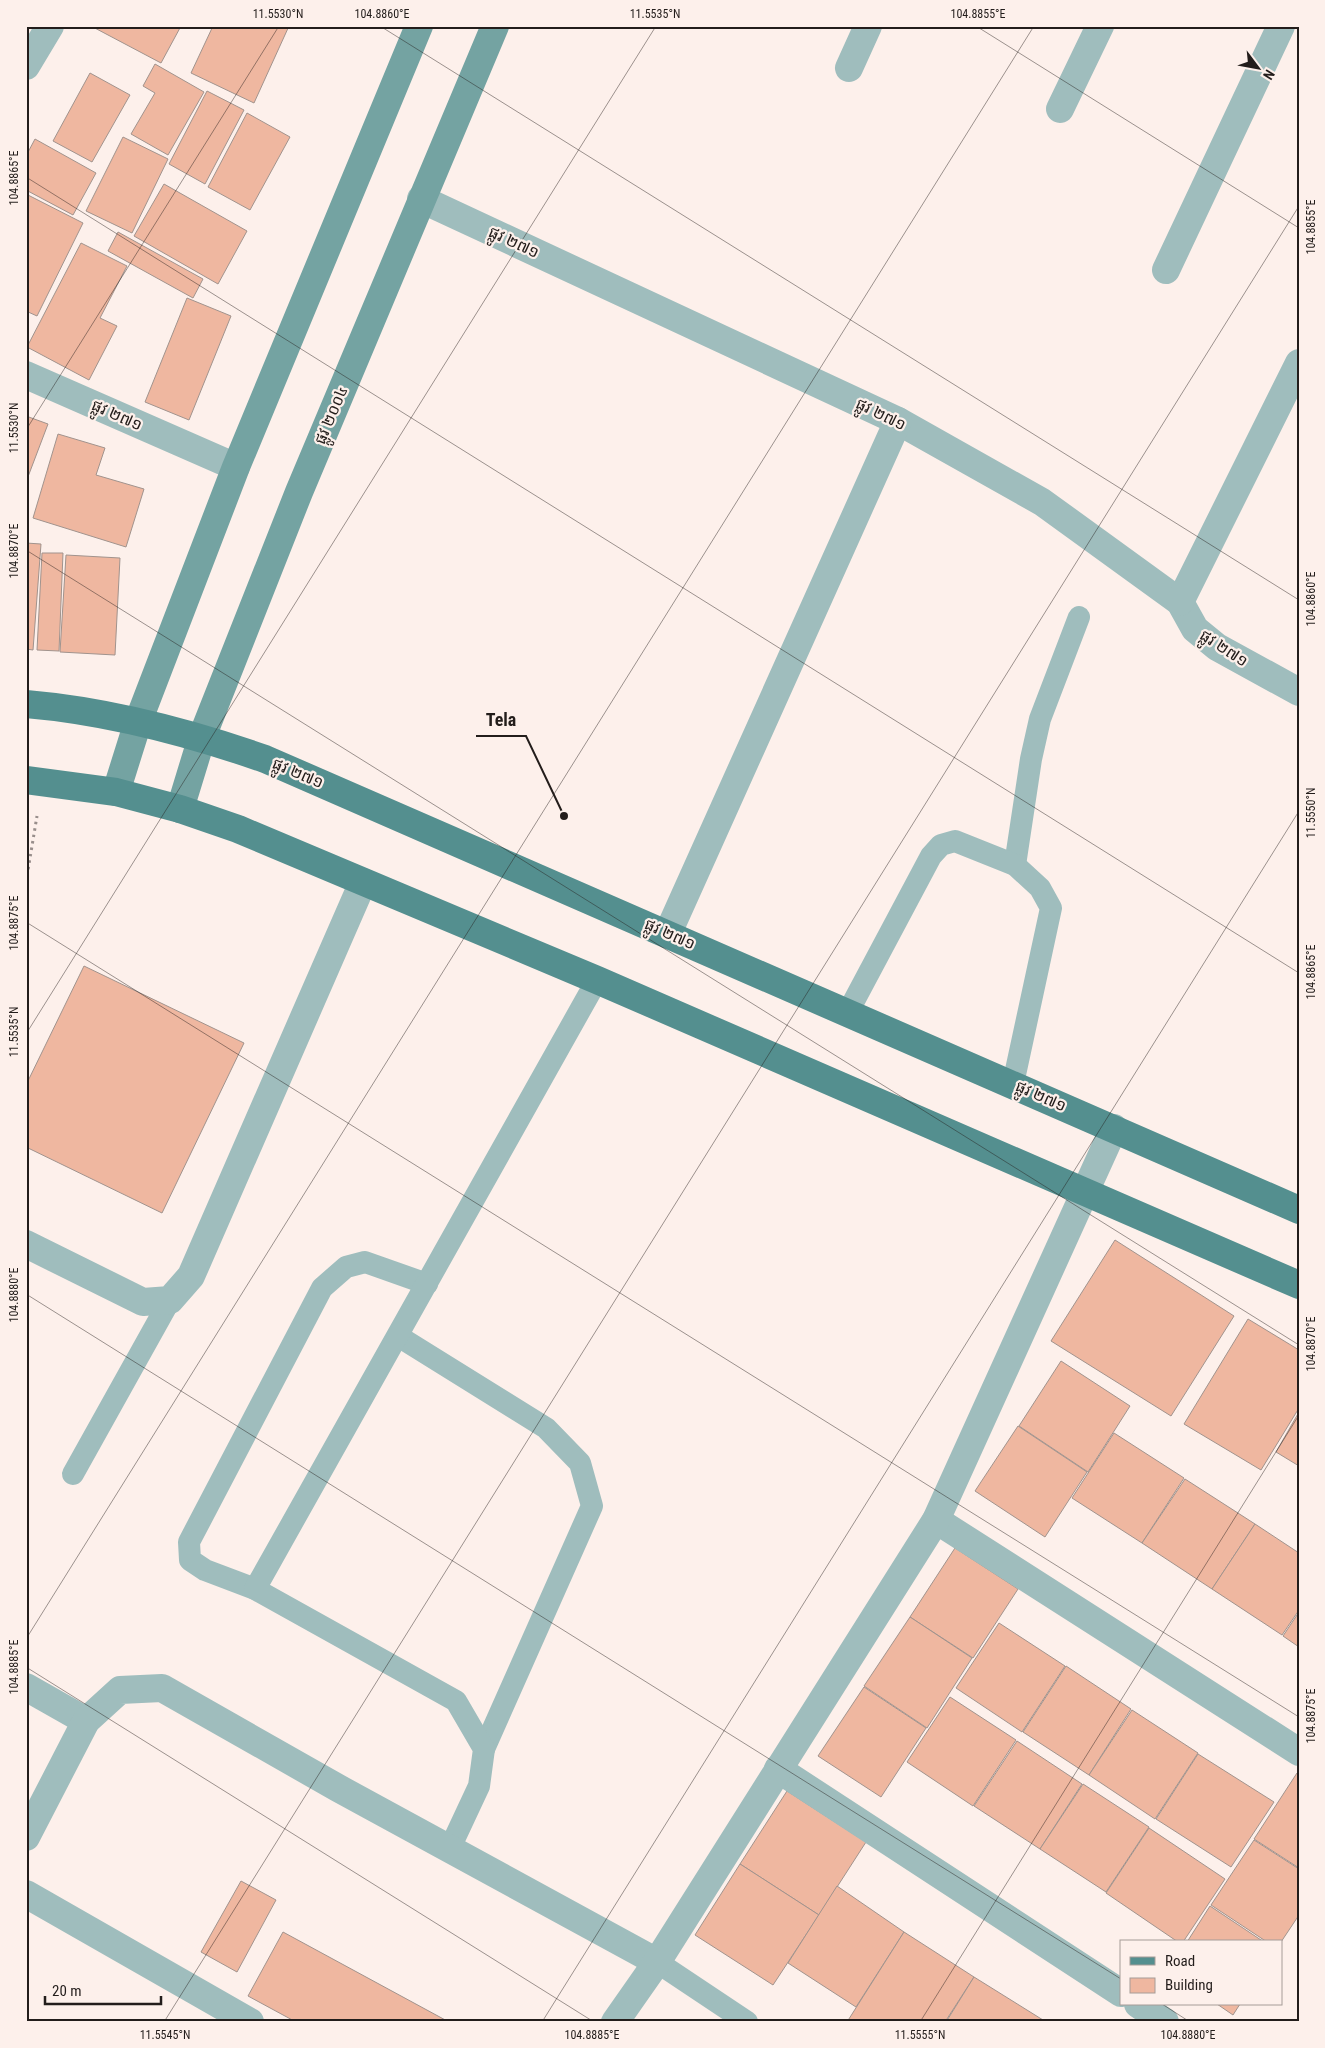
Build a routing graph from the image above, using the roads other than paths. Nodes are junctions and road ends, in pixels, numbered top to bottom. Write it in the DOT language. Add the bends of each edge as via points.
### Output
graph roads {
  1 [pos="50,26"];
  2 [pos="419,26"];
  3 [pos="495,26"];
  4 [pos="868,26"];
  5 [pos="1100,26"];
  6 [pos="1281,26"];
  7 [pos="26,66"];
  8 [pos="849,68"];
  9 [pos="1060,110"];
  10 [pos="421,199"];
  11 [pos="1166,270"];
  12 [pos="1299,363"];
  13 [pos="26,375"];
  14 [pos="898,421"];
  15 [pos="236,467"];
  16 [pos="1180,602"];
  17 [pos="1080,617"];
  18 [pos="1299,692"];
  19 [pos="26,704"];
  20 [pos="138,722"];
  21 [pos="202,737"];
  22 [pos="34,781"];
  23 [pos="116,792"];
  24 [pos="180,810"];
  25 [pos="1015,865"];
  26 [pos="363,882"];
  27 [pos="668,933"];
  28 [pos="597,980"];
  29 [pos="848,1012"];
  30 [pos="1013,1084"];
  31 [pos="1114,1128"];
  32 [pos="1085,1192"];
  33 [pos="1299,1210"];
  34 [pos="26,1244"];
  35 [pos="427,1284"];
  36 [pos="1299,1285"];
  37 [pos="170,1300"];
  38 [pos="398,1336"];
  39 [pos="73,1474"];
  40 [pos="936,1520"];
  41 [pos="255,1589"];
  42 [pos="26,1686"];
  43 [pos="86,1721"];
  44 [pos="484,1749"];
  45 [pos="1299,1752"];
  46 [pos="778,1770"];
  47 [pos="26,1837"];
  48 [pos="450,1848"];
  49 [pos="26,1894"];
  50 [pos="657,1962"];
  51 [pos="1120,1992"];
  52 [pos="1141,2006"];
  53 [pos="250,2022"];
  54 [pos="615,2022"];
  55 [pos="747,2022"];
  56 [pos="1165,2022"];
  1 -- 7 [label="street"];
  2 -- 15 [label="main road"];
  3 -- 10 [label="main road, ផ្លូវ ២០០៤"];
  4 -- 8 [label="street"];
  5 -- 9 [label="street"];
  6 -- 11 [label="street"];
  10 -- 14 [label="street, ផ្លូវ ២៧១"];
  10 -- 21 [label="main road, ផ្លូវ ២០០៤" via="299,492"];
  12 -- 16 [label="street"];
  13 -- 15 [label="street, ផ្លូវ ២៧១"];
  14 -- 16 [label="street, ផ្លូវ ២៧១" via="1042,502"];
  14 -- 27 [label="street"];
  15 -- 20 [label="main road"];
  16 -- 18 [label="street, ផ្លូវ ២៧១" via="1195,629 1217,647"];
  17 -- 25 [label="lane" via="1040,719"];
  19 -- 20 [label="main road, ផ្លូវ ២៧១" via="55,706"];
  20 -- 21 [label="main road, ផ្លូវ ២៧១"];
  20 -- 23 [label="main road"];
  21 -- 24 [label="main road, ផ្លូវ ២០០៤"];
  21 -- 27 [label="main road, ផ្លូវ ២៧១" via="265,758"];
  22 -- 23 [label="main road"];
  23 -- 24 [label="main road"];
  24 -- 26 [label="main road" via="238,829"];
  25 -- 29 [label="lane" via="955,841 941,845 931,856"];
  25 -- 30 [label="lane" via="1040,888 1051,908"];
  26 -- 28 [label="main road"];
  26 -- 37 [label="street" via="191,1276"];
  27 -- 29 [label="main road, ផ្លូវ ២៧១"];
  28 -- 32 [label="main road"];
  28 -- 35 [label="lane"];
  29 -- 30 [label="main road, ផ្លូវ ២៧១"];
  30 -- 31 [label="main road, ផ្លូវ ២៧១"];
  31 -- 32 [label="street"];
  31 -- 33 [label="main road, ផ្លូវ ២៧១"];
  32 -- 36 [label="main road"];
  32 -- 40 [label="street"];
  34 -- 37 [label="street" via="142,1302"];
  35 -- 38 [label="lane"];
  35 -- 41 [label="lane" via="365,1262 346,1266 322,1288 189,1542 190,1560 205,1570"];
  37 -- 39 [label="lane"];
  38 -- 41 [label="lane"];
  38 -- 44 [label="lane" via="546,1428 580,1464 592,1506"];
  40 -- 45 [label="street"];
  40 -- 46 [label="street"];
  41 -- 44 [label="lane" via="456,1701"];
  42 -- 43 [label="street"];
  43 -- 47 [label="street"];
  43 -- 48 [label="street" via="120,1690 162,1688"];
  44 -- 48 [label="lane" via="479,1786"];
  46 -- 50 [label="street"];
  46 -- 51 [label="street"];
  48 -- 50 [label="street"];
  49 -- 53 [label="street"];
  50 -- 54 [label="street"];
  50 -- 55 [label="lane"];
  52 -- 56 [label="street"];
}
